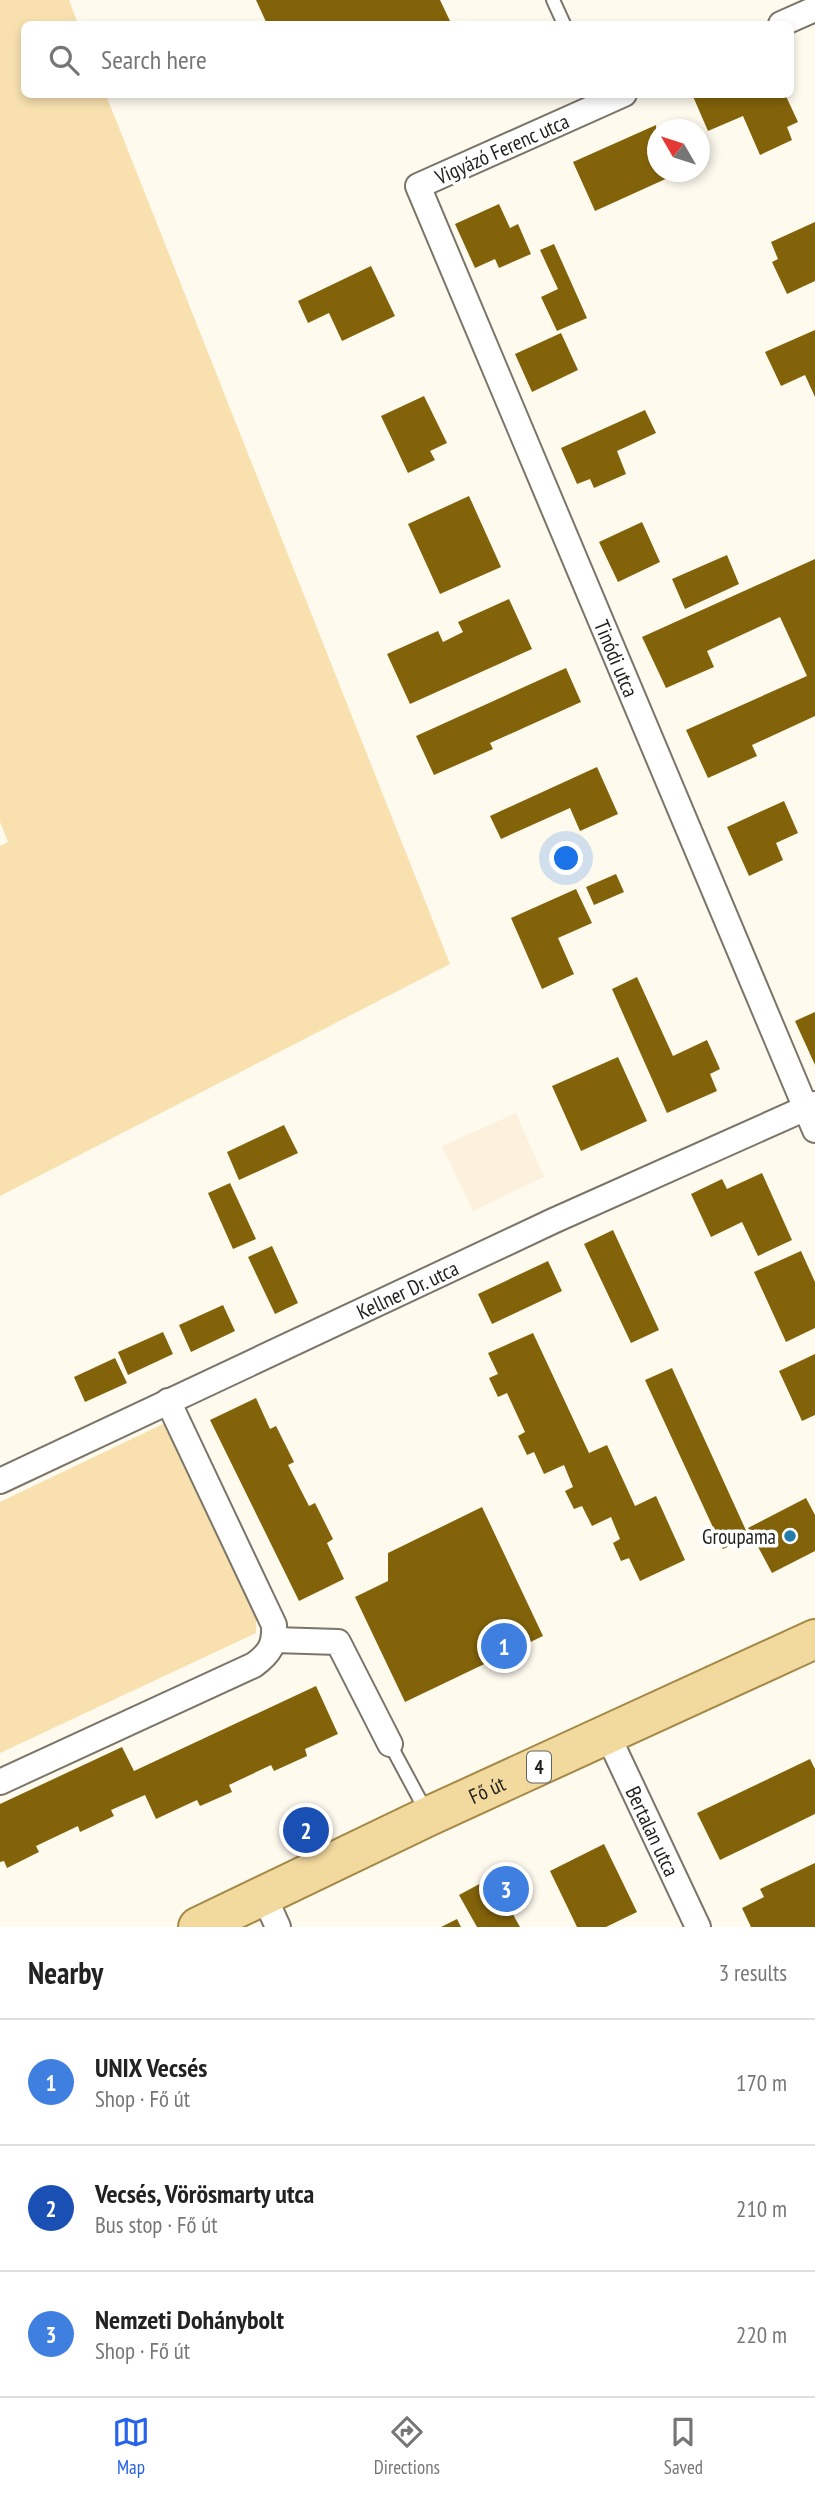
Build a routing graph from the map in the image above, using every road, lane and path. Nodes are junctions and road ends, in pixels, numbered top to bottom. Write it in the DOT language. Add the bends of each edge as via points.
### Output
graph roads {
  1 [pos="553,0"];
  2 [pos="815,10"];
  3 [pos="563,21"];
  4 [pos="788,21"];
  5 [pos="596,100"];
  6 [pos="418,186"];
  7 [pos="812,1114"];
  8 [pos="168,1401"];
  9 [pos="0,1481"];
  10 [pos="815,1639"];
  11 [pos="275,1640"];
  12 [pos="608,1736"];
  13 [pos="390,1744"];
  14 [pos="0,1782"];
  15 [pos="429,1816"];
  16 [pos="271,1911"];
  17 [pos="198,1927"];
  18 [pos="698,1927"];
  1 -- 3 [label="lane"];
  2 -- 4 [label="street"];
  5 -- 6 [label="street, Vigyázó Ferenc utca"];
  6 -- 7 [label="street, Tinódi utca"];
  7 -- 8 [label="street, Kellner Dr. utca" via="553,1221"];
  8 -- 9 [label="street, Kellner Dr. utca"];
  8 -- 11 [label="street" via="274,1625"];
  10 -- 12 [label="main road, Fő út / 4"];
  11 -- 13 [label="street" via="338,1642"];
  11 -- 14 [label="street" via="254,1665"];
  12 -- 15 [label="main road, Fő út / 4"];
  12 -- 18 [label="street, Bertalan utca"];
  13 -- 15 [label="lane"];
  15 -- 16 [label="main road, Fő út / 4"];
  16 -- 17 [label="main road, Fő út / 4"];
}
